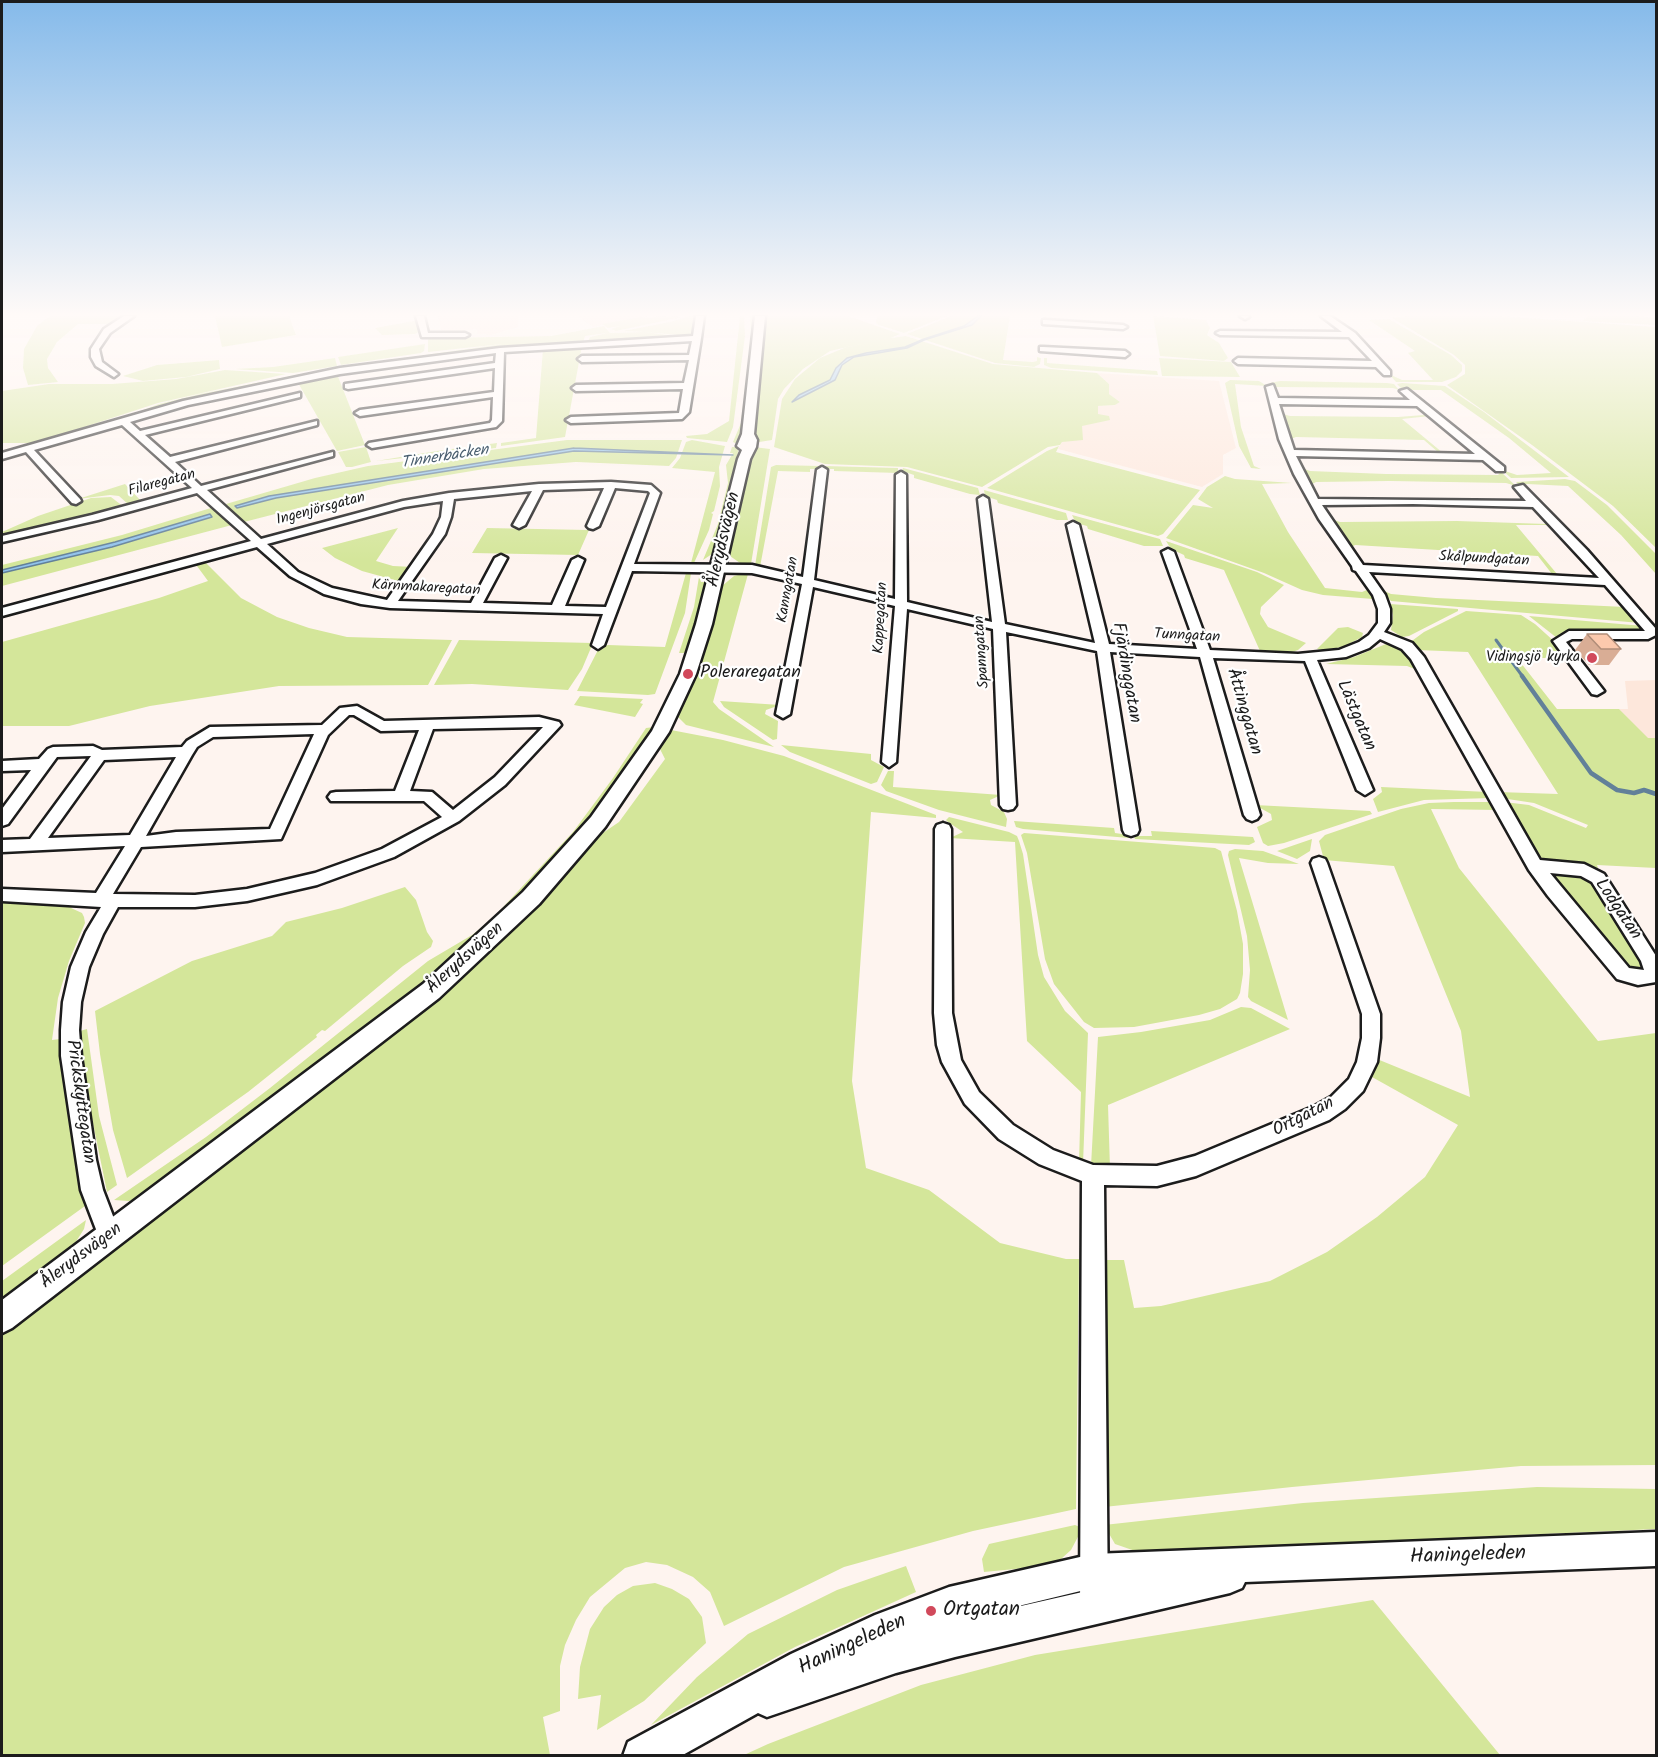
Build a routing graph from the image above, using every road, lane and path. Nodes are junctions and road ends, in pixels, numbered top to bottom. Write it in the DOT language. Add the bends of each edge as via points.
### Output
graph roads {
  1 [pos="210,398"];
  2 [pos="285,398"];
  3 [pos="469,398"];
  4 [pos="498,398"];
  5 [pos="687,398"];
  6 [pos="752,398"];
  7 [pos="1274,398"];
  8 [pos="1411,398"];
  9 [pos="1275,401"];
  10 [pos="1416,403"];
  11 [pos="360,413"];
  12 [pos="122,420"];
  13 [pos="571,420"];
  14 [pos="314,423"];
  15 [pos="138,434"];
  16 [pos="372,445"];
  17 [pos="27,448"];
  18 [pos="1290,453"];
  19 [pos="329,454"];
  20 [pos="2,456"];
  21 [pos="1486,457"];
  22 [pos="167,461"];
  23 [pos="1500,469"];
  24 [pos="822,470"];
  25 [pos="901,475"];
  26 [pos="611,485"];
  27 [pos="539,487"];
  28 [pos="1520,487"];
  29 [pos="199,489"];
  30 [pos="449,496"];
  31 [pos="983,499"];
  32 [pos="76,501"];
  33 [pos="1314,502"];
  34 [pos="1537,504"];
  35 [pos="519,525"];
  36 [pos="1073,525"];
  37 [pos="593,526"];
  38 [pos="2,539"];
  39 [pos="259,542"];
  40 [pos="1168,552"];
  41 [pos="501,558"];
  42 [pos="578,560"];
  43 [pos="628,567"];
  44 [pos="718,568"];
  45 [pos="1357,568"];
  46 [pos="808,582"];
  47 [pos="1610,582"];
  48 [pos="901,603"];
  49 [pos="390,604"];
  50 [pos="475,607"];
  51 [pos="557,609"];
  52 [pos="612,611"];
  53 [pos="2,612"];
  54 [pos="999,627"];
  55 [pos="1378,634"];
  56 [pos="598,645"];
  57 [pos="1103,648"];
  58 [pos="1206,655"];
  59 [pos="1310,658"];
  60 [pos="1597,691"];
  61 [pos="783,714"];
  62 [pos="428,726"];
  63 [pos="326,729"];
  64 [pos="186,752"];
  65 [pos="100,755"];
  66 [pos="889,762"];
  67 [pos="43,764"];
  68 [pos="2,766"];
  69 [pos="1365,790"];
  70 [pos="401,796"];
  71 [pos="336,797"];
  72 [pos="1008,805"];
  73 [pos="1252,815"];
  74 [pos="454,817"];
  75 [pos="2,820"];
  76 [pos="943,829"];
  77 [pos="1131,830"];
  78 [pos="136,842"];
  79 [pos="35,844"];
  80 [pos="2,846"];
  81 [pos="1319,863"];
  82 [pos="1535,866"];
  83 [pos="2,895"];
  84 [pos="107,900"];
  85 [pos="1093,1175"];
  86 [pos="110,1237"];
  87 [pos="2,1318"];
  88 [pos="1656,1549"];
  89 [pos="1280,1564"];
  90 [pos="1093,1571"];
  91 [pos="1094,1606"];
  92 [pos="718,1715"];
  93 [pos="642,1755"];
  1 -- 12 [label="street"];
  2 -- 15 [label="street"];
  3 -- 11 [label="street"];
  4 -- 16 [label="street" via="497,421 493,425"];
  5 -- 13 [label="street" via="682,416"];
  6 -- 44 [label="main road, Ålerydsvägen" via="750,447"];
  7 -- 9 [label="street"];
  8 -- 10 [label="street"];
  9 -- 10 [label="street"];
  9 -- 18 [label="street"];
  10 -- 21 [label="street"];
  12 -- 15 [label="street, Kärnmakaregatan"];
  12 -- 17 [label="street"];
  14 -- 22 [label="street"];
  15 -- 22 [label="street, Kärnmakaregatan"];
  17 -- 20 [label="street"];
  17 -- 32 [label="street"];
  18 -- 21 [label="street"];
  18 -- 33 [label="street"];
  19 -- 29 [label="street, Filaregatan"];
  21 -- 23 [label="street"];
  22 -- 29 [label="street, Kärnmakaregatan"];
  24 -- 46 [label="street, Kanngatan"];
  25 -- 48 [label="street, Kappegatan"];
  26 -- 27 [label="street, Ingenjörsgatan"];
  26 -- 37 [label="street"];
  26 -- 43 [label="street, Ingenjörsgatan" via="655,490"];
  27 -- 30 [label="street, Ingenjörsgatan"];
  27 -- 35 [label="street"];
  28 -- 34 [label="street"];
  29 -- 38 [label="street, Filaregatan"];
  29 -- 39 [label="street, Kärnmakaregatan"];
  30 -- 39 [label="street, Ingenjörsgatan" via="366,513"];
  30 -- 49 [label="street" via="439,534"];
  31 -- 54 [label="street, Spanngatan"];
  33 -- 34 [label="street"];
  33 -- 45 [label="street"];
  34 -- 47 [label="street"];
  36 -- 57 [label="street, Fjärdinggatan"];
  39 -- 49 [label="street, Kärnmakaregatan" via="311,584 349,597"];
  39 -- 53 [label="street, Ingenjörsgatan"];
  40 -- 58 [label="street, Åttinggatan"];
  41 -- 50 [label="street"];
  42 -- 51 [label="street"];
  43 -- 44 [label="street"];
  43 -- 52 [label="street"];
  44 -- 46 [label="street, Tunngatan" via="752,569"];
  44 -- 86 [label="main road, Ålerydsvägen" via="691,665 667,720 626,785 558,868 431,991"];
  45 -- 47 [label="street, Skålpundgatan"];
  45 -- 55 [label="street" via="1379,595 1384,609 1384,623"];
  46 -- 48 [label="street, Tunngatan"];
  46 -- 61 [label="street, Kanngatan"];
  47 -- 60 [label="street" via="1651,634 1569,635 1559,641"];
  48 -- 54 [label="street, Tunngatan"];
  48 -- 66 [label="street, Kappegatan"];
  49 -- 50 [label="street, Kärnmakaregatan"];
  50 -- 51 [label="street, Kärnmakaregatan"];
  51 -- 52 [label="street, Kärnmakaregatan"];
  52 -- 56 [label="street"];
  54 -- 57 [label="street, Tunngatan"];
  54 -- 72 [label="street, Spanngatan"];
  55 -- 59 [label="street, Tunngatan" via="1352,650"];
  55 -- 82 [label="street, Lodgatan" via="1407,646 1417,657"];
  57 -- 58 [label="street, Tunngatan"];
  57 -- 77 [label="street, Fjärdinggatan"];
  58 -- 59 [label="street, Tunngatan"];
  58 -- 73 [label="street, Åttinggatan"];
  59 -- 69 [label="street, Lästgatan"];
  62 -- 63 [label="street" via="381,726 357,710 345,711"];
  62 -- 70 [label="street"];
  62 -- 74 [label="street" via="539,722 554,725 507,775"];
  63 -- 64 [label="street, Prickskyttegatan" via="210,732"];
  63 -- 78 [label="street" via="275,835"];
  64 -- 65 [label="street"];
  64 -- 78 [label="street, Prickskyttegatan"];
  65 -- 67 [label="street" via="93,751 53,752"];
  65 -- 79 [label="street"];
  67 -- 68 [label="street"];
  67 -- 75 [label="street"];
  70 -- 71 [label="street"];
  70 -- 74 [label="street" via="431,797"];
  74 -- 84 [label="street" via="388,853 293,886 195,902"];
  76 -- 85 [label="street, Ortgatan" via="943,1012 952,1062 972,1098 1006,1132 1046,1157"];
  78 -- 79 [label="street"];
  78 -- 84 [label="street, Prickskyttegatan"];
  79 -- 80 [label="street"];
  81 -- 85 [label="street, Ortgatan" via="1371,1014 1367,1062 1356,1084 1322,1113 1196,1166 1157,1176"];
  82 -- 82 [label="street, Lodgatan" via="1623,974 1652,976 1649,959 1598,878 1584,870"];
  83 -- 84 [label="street"];
  84 -- 86 [label="street, Prickskyttegatan" via="80,967 70,1030 86,1160 92,1190"];
  85 -- 90 [label="street"];
  86 -- 87 [label="main road, Ålerydsvägen"];
  88 -- 89 [label="main road, Haningeleden"];
  89 -- 90 [label="main road, Haningeleden"];
  89 -- 91 [label="main road, Haningeleden"];
  90 -- 91 [label="street"];
  90 -- 92 [label="main road, Haningeleden" via="931,1611 804,1667"];
  91 -- 92 [label="main road, Haningeleden" via="896,1655"];
  92 -- 93 [label="main road, Haningeleden"];
}
